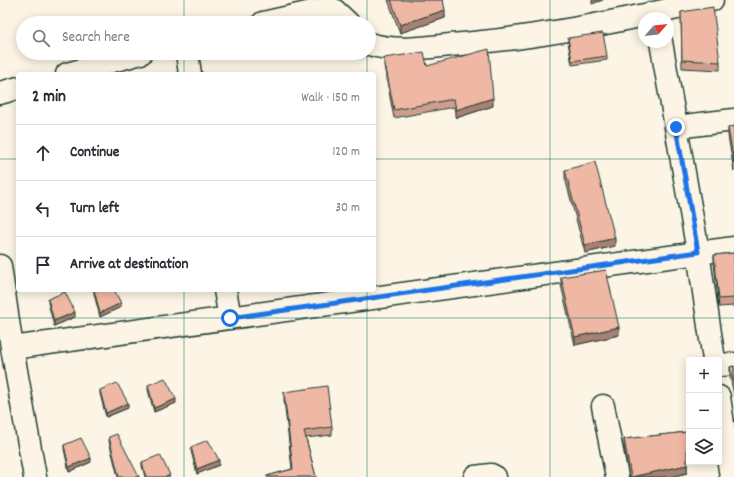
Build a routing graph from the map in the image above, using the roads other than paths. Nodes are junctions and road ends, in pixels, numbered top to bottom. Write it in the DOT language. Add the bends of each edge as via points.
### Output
graph roads {
  1 [pos="712,0"];
  2 [pos="655,10"];
  3 [pos="294,16"];
  4 [pos="340,16"];
  5 [pos="376,46"];
  6 [pos="662,48"];
  7 [pos="116,60"];
  8 [pos="188,60"];
  9 [pos="74,72"];
  10 [pos="190,72"];
  11 [pos="16,89"];
  12 [pos="0,93"];
  13 [pos="734,120"];
  14 [pos="676,127"];
  15 [pos="734,248"];
  16 [pos="698,252"];
  17 [pos="0,266"];
  18 [pos="225,292"];
  19 [pos="230,318"];
  20 [pos="12,348"];
  21 [pos="714,357"];
  22 [pos="734,364"];
  23 [pos="722,365"];
  24 [pos="603,406"];
  25 [pos="722,417"];
  26 [pos="35,477"];
  27 [pos="475,477"];
  28 [pos="495,477"];
  29 [pos="617,477"];
  30 [pos="731,477"];
  1 -- 2 [label="street"];
  2 -- 5 [label="street" via="611,23 489,42 418,48"];
  3 -- 4 [label="street" via="324,9 334,10"];
  6 -- 14 [label="street"];
  7 -- 9 [label="street"];
  8 -- 10 [label="street"];
  11 -- 12 [label="street"];
  13 -- 14 [label="street"];
  14 -- 16 [label="street"];
  15 -- 16 [label="street"];
  16 -- 19 [label="street"];
  16 -- 21 [label="street"];
  17 -- 20 [label="street"];
  18 -- 19 [label="street"];
  19 -- 20 [label="street"];
  20 -- 26 [label="street"];
  22 -- 23 [label="street"];
  24 -- 29 [label="street"];
  25 -- 30 [label="street"];
  27 -- 28 [label="street"];
}
